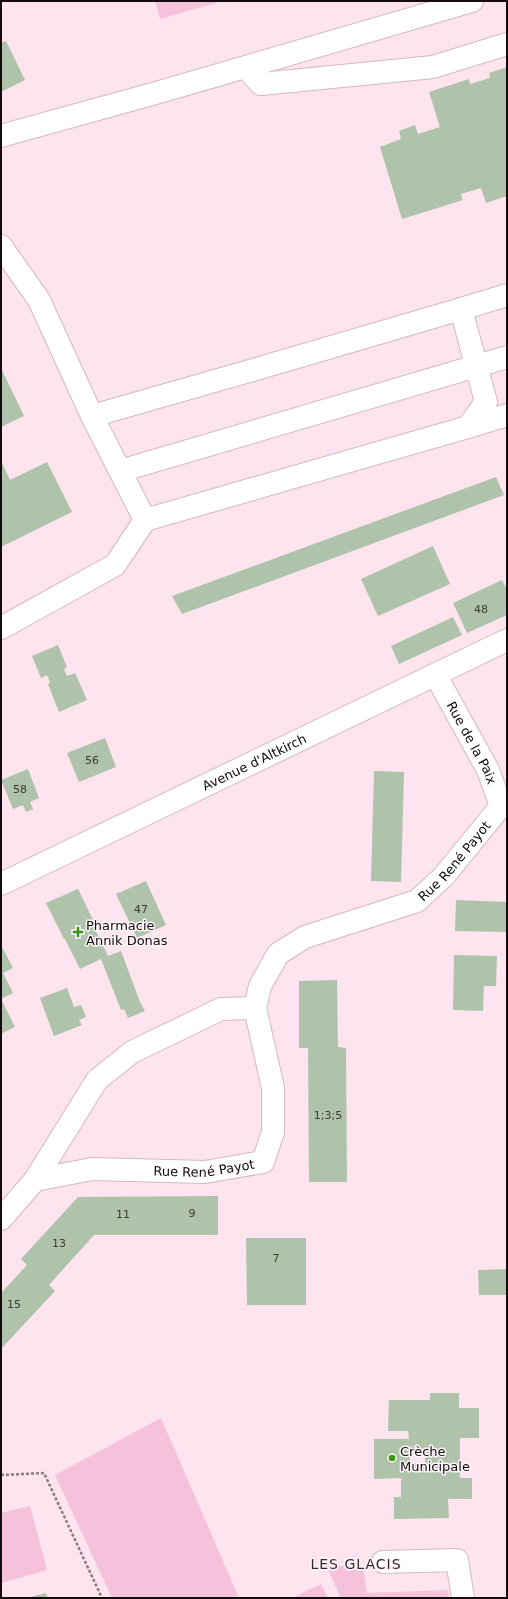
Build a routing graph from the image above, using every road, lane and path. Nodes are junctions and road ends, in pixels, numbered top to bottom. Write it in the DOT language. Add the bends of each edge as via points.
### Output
graph roads {
  1 [pos="472,1"];
  2 [pos="507,44"];
  3 [pos="248,67"];
  4 [pos="1,136"];
  5 [pos="1,246"];
  6 [pos="507,295"];
  7 [pos="460,309"];
  8 [pos="507,357"];
  9 [pos="476,366"];
  10 [pos="507,415"];
  11 [pos="92,416"];
  12 [pos="468,426"];
  13 [pos="120,471"];
  14 [pos="145,520"];
  15 [pos="1,628"];
  16 [pos="507,640"];
  17 [pos="436,676"];
  18 [pos="504,807"];
  19 [pos="1,884"];
  20 [pos="255,1008"];
  21 [pos="35,1180"];
  22 [pos="1,1219"];
  23 [pos="1,1475"];
  24 [pos="383,1562"];
  25 [pos="102,1598"];
  26 [pos="463,1598"];
  1 -- 3 [label="street"];
  2 -- 3 [label="street" via="433,66 260,84"];
  3 -- 4 [label="street"];
  5 -- 11 [label="street" via="39,300"];
  6 -- 7 [label="street"];
  7 -- 9 [label="street"];
  7 -- 11 [label="street"];
  8 -- 9 [label="street"];
  9 -- 12 [label="street" via="486,402"];
  9 -- 13 [label="street"];
  10 -- 12 [label="street"];
  11 -- 13 [label="street"];
  12 -- 14 [label="street"];
  13 -- 14 [label="street"];
  14 -- 15 [label="street" via="115,565"];
  16 -- 17 [label="street, Avenue d'Altkirch"];
  17 -- 18 [label="street, Rue de la Paix" via="488,770"];
  17 -- 19 [label="street, Avenue d'Altkirch"];
  18 -- 20 [label="street, Rue René Payot" via="444,876 417,901 304,937 278,954 260,986"];
  20 -- 21 [label="street" via="221,1010 132,1052 97,1080"];
  20 -- 21 [label="street, Rue René Payot" via="273,1088 273,1132 263,1162 205,1172 92,1169"];
  21 -- 22 [label="street"];
  23 -- 25 [label="path" via="44,1474"];
  24 -- 26 [label="street" via="457,1560"];
}
